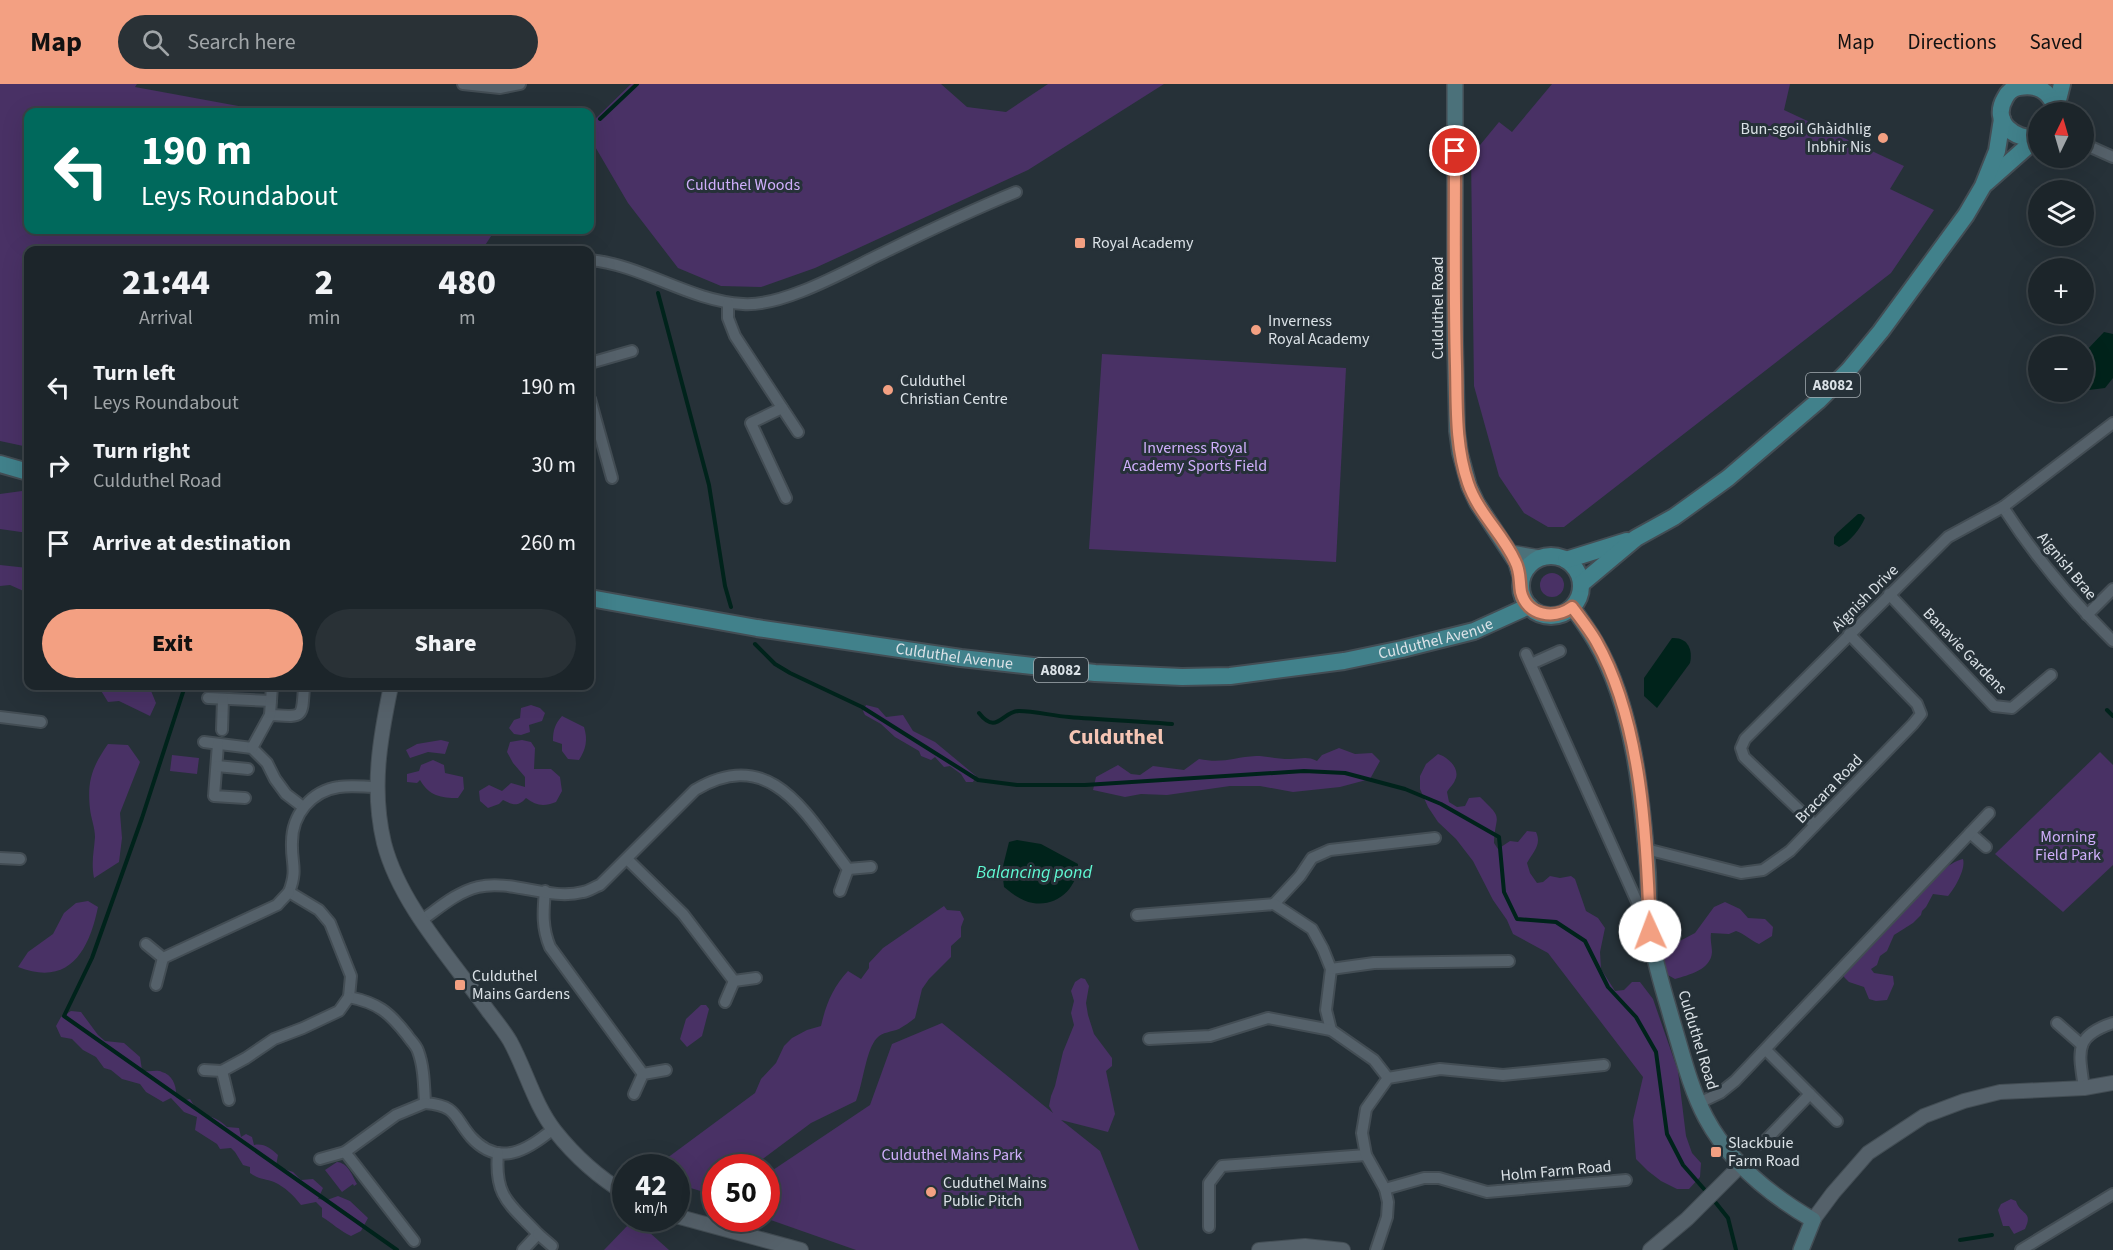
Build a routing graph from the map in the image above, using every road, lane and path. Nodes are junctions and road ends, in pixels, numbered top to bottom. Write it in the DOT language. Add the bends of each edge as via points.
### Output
graph roads {
  1 [pos="464,84"];
  2 [pos="520,84"];
  3 [pos="1455,84"];
  4 [pos="2028,84"];
  5 [pos="2062,84"];
  6 [pos="2052,102"];
  7 [pos="2057,102"];
  8 [pos="2002,119"];
  9 [pos="2028,139"];
  10 [pos="2028,146"];
  11 [pos="2094,148"];
  12 [pos="2113,157"];
  13 [pos="1983,186"];
  14 [pos="1016,192"];
  15 [pos="594,261"];
  16 [pos="728,303"];
  17 [pos="632,351"];
  18 [pos="594,362"];
  19 [pos="782,408"];
  20 [pos="594,413"];
  21 [pos="2113,423"];
  22 [pos="798,432"];
  23 [pos="0,464"];
  24 [pos="24,471"];
  25 [pos="612,478"];
  26 [pos="786,498"];
  27 [pos="2003,507"];
  28 [pos="1636,538"];
  29 [pos="1511,553"];
  30 [pos="1540,558"];
  31 [pos="1566,560"];
  32 [pos="1521,579"];
  33 [pos="1581,584"];
  34 [pos="2113,589"];
  35 [pos="1889,594"];
  36 [pos="594,599"];
  37 [pos="1529,606"];
  38 [pos="1572,607"];
  39 [pos="2087,615"];
  40 [pos="1850,634"];
  41 [pos="2113,641"];
  42 [pos="1560,651"];
  43 [pos="2051,675"];
  44 [pos="272,690"];
  45 [pos="304,690"];
  46 [pos="390,690"];
  47 [pos="208,698"];
  48 [pos="223,699"];
  49 [pos="271,701"];
  50 [pos="270,715"];
  51 [pos="0,717"];
  52 [pos="40,722"];
  53 [pos="222,730"];
  54 [pos="204,742"];
  55 [pos="218,744"];
  56 [pos="252,748"];
  57 [pos="217,766"];
  58 [pos="248,769"];
  59 [pos="376,787"];
  60 [pos="245,798"];
  61 [pos="303,807"];
  62 [pos="1989,813"];
  63 [pos="1815,825"];
  64 [pos="1970,833"];
  65 [pos="1435,838"];
  66 [pos="1986,847"];
  67 [pos="1646,849"];
  68 [pos="0,858"];
  69 [pos="627,859"];
  70 [pos="20,860"];
  71 [pos="871,867"];
  72 [pos="848,869"];
  73 [pos="545,891"];
  74 [pos="840,891"];
  75 [pos="289,892"];
  76 [pos="1274,904"];
  77 [pos="1137,915"];
  78 [pos="422,920"];
  79 [pos="1650,931"];
  80 [pos="146,944"];
  81 [pos="163,958"];
  82 [pos="1509,962"];
  83 [pos="1331,969"];
  84 [pos="756,978"];
  85 [pos="734,981"];
  86 [pos="156,985"];
  87 [pos="349,997"];
  88 [pos="725,1002"];
  89 [pos="2057,1023"];
  90 [pos="2113,1023"];
  91 [pos="1331,1030"];
  92 [pos="1149,1039"];
  93 [pos="2082,1045"];
  94 [pos="1766,1050"];
  95 [pos="1604,1065"];
  96 [pos="204,1070"];
  97 [pos="666,1070"];
  98 [pos="222,1071"];
  99 [pos="643,1074"];
  100 [pos="1388,1078"];
  101 [pos="2113,1083"];
  102 [pos="2084,1088"];
  103 [pos="634,1094"];
  104 [pos="1810,1094"];
  105 [pos="229,1100"];
  106 [pos="425,1103"];
  107 [pos="1699,1103"];
  108 [pos="1837,1121"];
  109 [pos="553,1129"];
  110 [pos="1762,1144"];
  111 [pos="345,1152"];
  112 [pos="498,1153"];
  113 [pos="1366,1155"];
  114 [pos="320,1159"];
  115 [pos="1741,1165"];
  116 [pos="1626,1180"];
  117 [pos="612,1183"];
  118 [pos="1385,1190"];
  119 [pos="2113,1194"];
  120 [pos="690,1220"];
  121 [pos="1813,1220"];
  122 [pos="1209,1227"];
  123 [pos="538,1234"];
  124 [pos="414,1241"];
  125 [pos="552,1246"];
  126 [pos="523,1250"];
  127 [pos="801,1250"];
  128 [pos="1259,1250"];
  129 [pos="1342,1250"];
  130 [pos="1376,1250"];
  131 [pos="1650,1250"];
  132 [pos="1801,1250"];
  133 [pos="2021,1250"];
  1 -- 2 [label="street" via="500,88"];
  3 -- 29 [label="main road, Culduthel Road" via="1457,431 1469,486"];
  4 -- 6 [label="main road, A8082" via="2043,89"];
  4 -- 8 [label="main road, A8082" via="2015,88 2004,99"];
  5 -- 7 [label="main road, A8082"];
  8 -- 9 [label="main road, A8082" via="2014,135"];
  8 -- 13 [label="main road, A8082" via="1997,151"];
  10 -- 13 [label="main road, A8082"];
  11 -- 12 [label="street"];
  13 -- 28 [label="main road, A8082" via="1881,331 1818,401 1728,478 1674,517"];
  14 -- 16 [label="street" via="813,286 765,303"];
  15 -- 16 [label="street" via="616,264"];
  16 -- 19 [label="street" via="728,318 735,336"];
  17 -- 18 [label="street"];
  19 -- 22 [label="street"];
  19 -- 26 [label="street" via="751,423"];
  20 -- 25 [label="street"];
  21 -- 27 [label="street, Aignish Drive"];
  23 -- 24 [label="main road"];
  27 -- 35 [label="street, Aignish Drive" via="1948,537"];
  27 -- 39 [label="street, Aignish Brae"];
  28 -- 31 [label="main road, A8082"];
  28 -- 33 [label="main road, A8082"];
  29 -- 30 [label="main road"];
  29 -- 32 [label="main road, Culduthel Road"];
  30 -- 31 [label="main road, A8082"];
  30 -- 32 [label="main road" via="1527,567"];
  31 -- 33 [label="main road" via="1576,569"];
  32 -- 37 [label="main road" via="1522,594"];
  33 -- 38 [label="main road, A8082"];
  34 -- 39 [label="street"];
  35 -- 40 [label="street, Aignish Drive"];
  35 -- 43 [label="street, Banavie Gardens" via="1994,706 2012,708"];
  36 -- 37 [label="main road, Culduthel Avenue / A8082" via="961,658 1095,673 1182,677 1230,676 1344,661 1474,631"];
  37 -- 38 [label="main road" via="1549,616"];
  38 -- 67 [label="main road, Culduthel Road" via="1596,641 1625,717 1637,772"];
  39 -- 41 [label="street, Aignish Brae"];
  40 -- 63 [label="street, Bracara Road" via="1917,704 1921,714"];
  40 -- 63 [label="street, Aignish Drive" via="1745,739 1741,748 1744,757"];
  42 -- 79 [label="street, Culduthel Road" via="1528,659"];
  44 -- 49 [label="street"];
  45 -- 50 [label="street" via="300,714"];
  46 -- 59 [label="street"];
  47 -- 48 [label="street"];
  48 -- 49 [label="street"];
  48 -- 53 [label="street"];
  49 -- 50 [label="street"];
  50 -- 56 [label="street"];
  51 -- 52 [label="street"];
  54 -- 55 [label="street"];
  55 -- 56 [label="street"];
  55 -- 57 [label="street"];
  56 -- 61 [label="street" via="267,763 286,794"];
  57 -- 58 [label="street"];
  57 -- 60 [label="street" via="214,796"];
  59 -- 61 [label="street" via="338,787 317,795"];
  59 -- 78 [label="street" via="378,814 397,880"];
  61 -- 75 [label="street" via="292,829 294,878"];
  62 -- 64 [label="street"];
  63 -- 67 [label="street, Bracara Road" via="1790,851 1763,870 1741,873"];
  64 -- 66 [label="street"];
  64 -- 94 [label="street"];
  65 -- 76 [label="street" via="1330,850 1312,858"];
  67 -- 79 [label="main road, Culduthel Road"];
  68 -- 70 [label="street"];
  69 -- 72 [label="street" via="695,790 708,782 740,775 772,783 791,796"];
  69 -- 73 [label="street" via="600,885 584,892"];
  69 -- 85 [label="street" via="683,914"];
  71 -- 72 [label="street"];
  72 -- 74 [label="street"];
  73 -- 78 [label="street" via="478,887 455,897"];
  73 -- 99 [label="street" via="542,916 550,947"];
  75 -- 81 [label="street" via="277,905"];
  75 -- 87 [label="street" via="319,910 330,923 351,976"];
  76 -- 77 [label="street"];
  76 -- 83 [label="street" via="1312,929"];
  78 -- 109 [label="street" via="509,1041"];
  79 -- 107 [label="main road, Culduthel Road" via="1688,1076"];
  80 -- 81 [label="street"];
  81 -- 86 [label="street"];
  82 -- 83 [label="street" via="1374,963"];
  83 -- 91 [label="street" via="1326,1010"];
  84 -- 85 [label="street"];
  85 -- 88 [label="street"];
  87 -- 98 [label="street" via="339,1011 273,1039"];
  87 -- 106 [label="street" via="380,1007 417,1049 424,1074"];
  89 -- 93 [label="street"];
  90 -- 93 [label="street" via="2095,1029"];
  91 -- 92 [label="street" via="1268,1018 1210,1036"];
  91 -- 100 [label="street" via="1374,1060"];
  93 -- 102 [label="street"];
  94 -- 104 [label="street"];
  94 -- 107 [label="street" via="1720,1093"];
  95 -- 100 [label="street" via="1503,1075 1440,1069"];
  96 -- 98 [label="street"];
  97 -- 99 [label="street"];
  98 -- 105 [label="street"];
  99 -- 103 [label="street"];
  100 -- 113 [label="street" via="1366,1109 1362,1133"];
  101 -- 102 [label="street"];
  102 -- 121 [label="street" via="2000,1092 1924,1116 1868,1153"];
  104 -- 108 [label="street"];
  104 -- 110 [label="street"];
  106 -- 111 [label="street" via="396,1115"];
  106 -- 112 [label="street" via="439,1104 454,1112 471,1137"];
  107 -- 115 [label="main road, Culduthel Road"];
  109 -- 112 [label="street" via="533,1145 514,1153"];
  109 -- 117 [label="street" via="576,1156"];
  111 -- 114 [label="street"];
  111 -- 124 [label="street"];
  112 -- 123 [label="street" via="499,1188"];
  113 -- 118 [label="street"];
  113 -- 122 [label="street" via="1222,1166 1209,1183"];
  115 -- 121 [label="main road, Culduthel Road" via="1780,1200"];
  115 -- 131 [label="street"];
  116 -- 118 [label="street, Holm Farm Road" via="1487,1192 1439,1178 1424,1178"];
  118 -- 130 [label="street" via="1388,1216"];
  119 -- 133 [label="street"];
  120 -- 127 [label="street"];
  121 -- 132 [label="main road"];
  123 -- 125 [label="street"];
  123 -- 126 [label="street"];
  128 -- 129 [label="street" via="1305,1246"];
}
